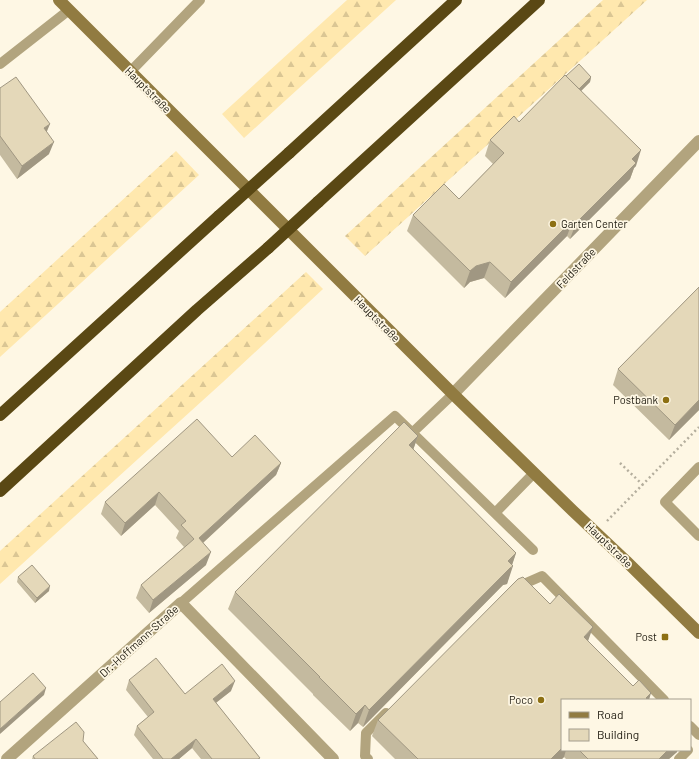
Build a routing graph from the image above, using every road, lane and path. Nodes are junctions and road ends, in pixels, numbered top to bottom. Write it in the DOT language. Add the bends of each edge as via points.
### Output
graph roads {
  1 [pos="59,0"];
  2 [pos="200,0"];
  3 [pos="456,0"];
  4 [pos="540,0"];
  5 [pos="69,10"];
  6 [pos="0,64"];
  7 [pos="130,72"];
  8 [pos="699,141"];
  9 [pos="452,394"];
  10 [pos="0,414"];
  11 [pos="699,427"];
  12 [pos="412,433"];
  13 [pos="620,463"];
  14 [pos="699,467"];
  15 [pos="534,474"];
  16 [pos="643,485"];
  17 [pos="0,491"];
  18 [pos="495,513"];
  19 [pos="596,533"];
  20 [pos="699,536"];
  21 [pos="533,550"];
  22 [pos="508,590"];
  23 [pos="181,603"];
  24 [pos="699,633"];
  25 [pos="663,699"];
  26 [pos="393,706"];
  27 [pos="691,727"];
  28 [pos="699,735"];
  29 [pos="699,739"];
  30 [pos="691,747"];
  31 [pos="687,751"];
  32 [pos="365,758"];
  33 [pos="7,759"];
  34 [pos="333,759"];
  35 [pos="679,759"];
  1 -- 5 [label="street, Hauptstraße"];
  2 -- 7 [label="lane"];
  3 -- 10 [label="highway, bridge"];
  4 -- 17 [label="highway, bridge"];
  5 -- 6 [label="lane"];
  5 -- 7 [label="street, Hauptstraße"];
  7 -- 9 [label="street, Hauptstraße"];
  8 -- 9 [label="street, Feldstraße"];
  9 -- 12 [label="lane"];
  9 -- 15 [label="street, Hauptstraße"];
  11 -- 16 [label="path"];
  12 -- 18 [label="lane"];
  12 -- 23 [label="lane" via="395,416"];
  13 -- 16 [label="path"];
  14 -- 20 [label="lane" via="665,502"];
  15 -- 18 [label="lane"];
  15 -- 19 [label="street, Hauptstraße"];
  16 -- 19 [label="path"];
  18 -- 21 [label="lane"];
  19 -- 24 [label="street, Hauptstraße"];
  22 -- 25 [label="lane" via="542,576"];
  23 -- 33 [label="street, Dr.-Hoffmann-Straße"];
  23 -- 34 [label="street, Dr.-Hoffmann-Straße"];
  26 -- 32 [label="lane" via="366,733"];
  27 -- 28 [label="lane"];
  29 -- 30 [label="lane"];
  31 -- 35 [label="lane"];
}
